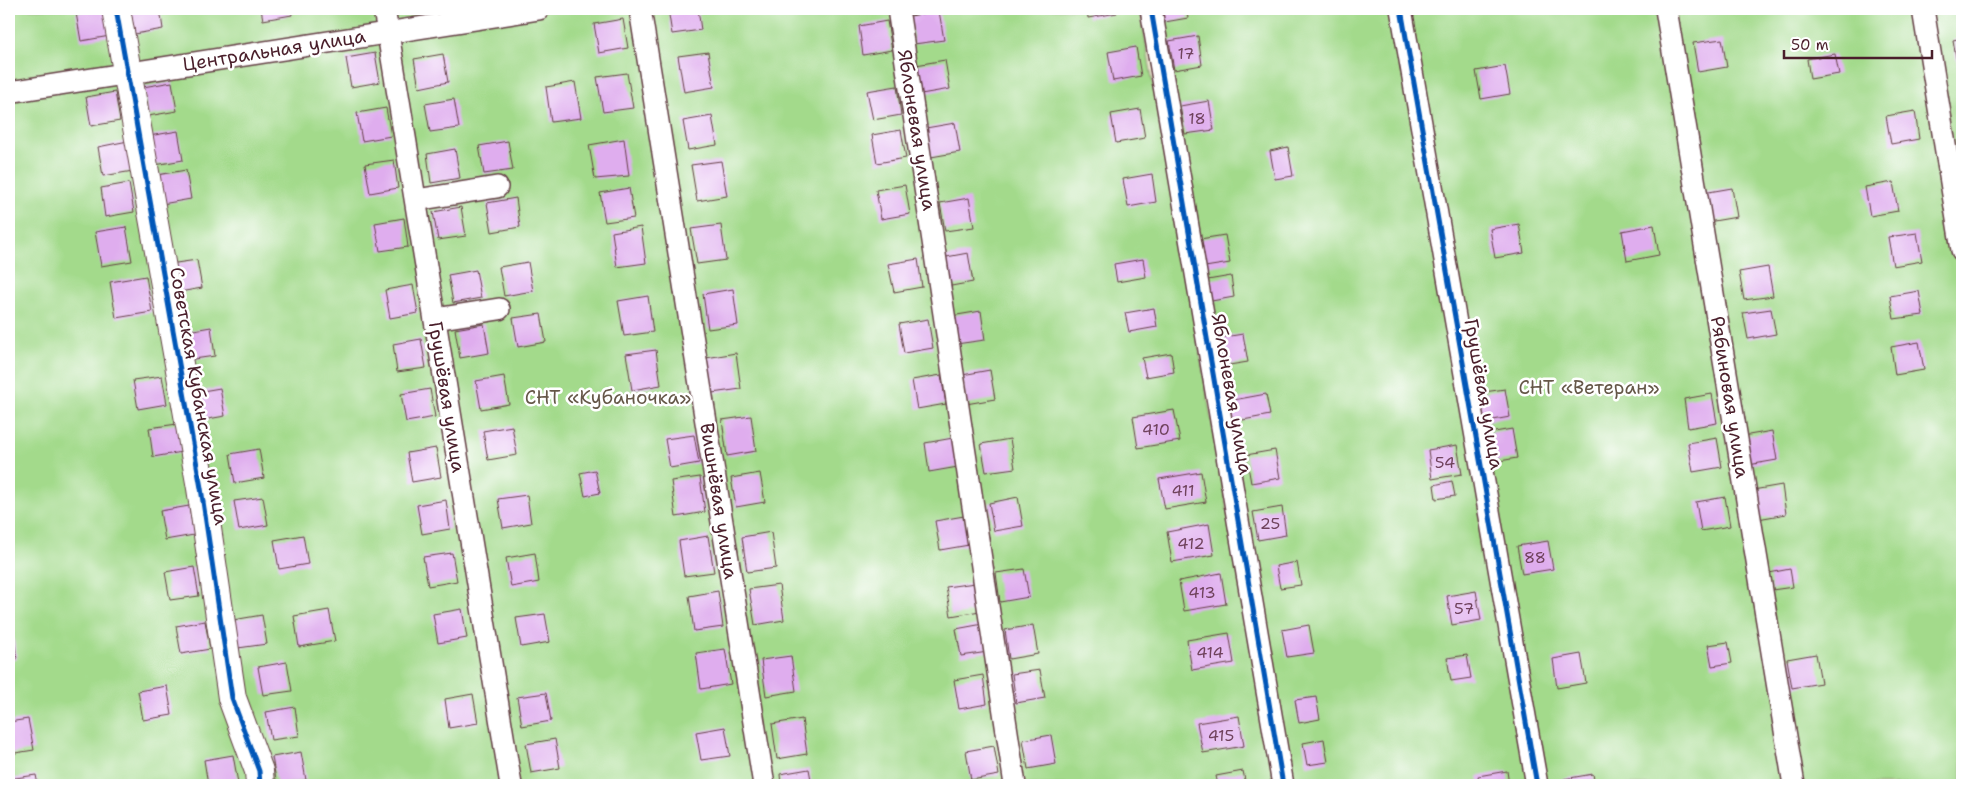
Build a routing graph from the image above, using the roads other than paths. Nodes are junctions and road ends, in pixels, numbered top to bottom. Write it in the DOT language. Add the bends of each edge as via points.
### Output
graph roads {
  1 [pos="116,9"];
  2 [pos="384,9"];
  3 [pos="539,9"];
  4 [pos="640,9"];
  5 [pos="898,9"];
  6 [pos="1151,9"];
  7 [pos="1401,9"];
  8 [pos="1666,9"];
  9 [pos="1923,9"];
  10 [pos="388,33"];
  11 [pos="127,73"];
  12 [pos="9,92"];
  13 [pos="496,187"];
  14 [pos="416,200"];
  15 [pos="1962,250"];
  16 [pos="500,308"];
  17 [pos="435,319"];
  18 [pos="260,785"];
  19 [pos="511,785"];
  20 [pos="764,785"];
  21 [pos="1015,785"];
  22 [pos="1283,785"];
  23 [pos="1537,785"];
  24 [pos="1794,785"];
  1 -- 11 [label="street, Советская Кубанская улица"];
  2 -- 10 [label="street, Грушёвая улица"];
  3 -- 10 [label="street, Центральная улица"];
  4 -- 20 [label="street, Вишнёвая улица"];
  5 -- 21 [label="street, Яблоневая улица"];
  6 -- 22 [label="street, Яблоневая улица"];
  7 -- 23 [label="street, Грушёвая улица"];
  8 -- 24 [label="street, Рябиновая улица"];
  9 -- 15 [label="street"];
  10 -- 11 [label="street, Центральная улица"];
  10 -- 14 [label="street, Грушёвая улица"];
  11 -- 12 [label="street, Центральная улица"];
  11 -- 18 [label="street, Советская Кубанская улица" via="201,488 232,698 259,771"];
  13 -- 14 [label="street"];
  14 -- 17 [label="street, Грушёвая улица"];
  16 -- 17 [label="street"];
  17 -- 19 [label="street, Грушёвая улица"];
}
